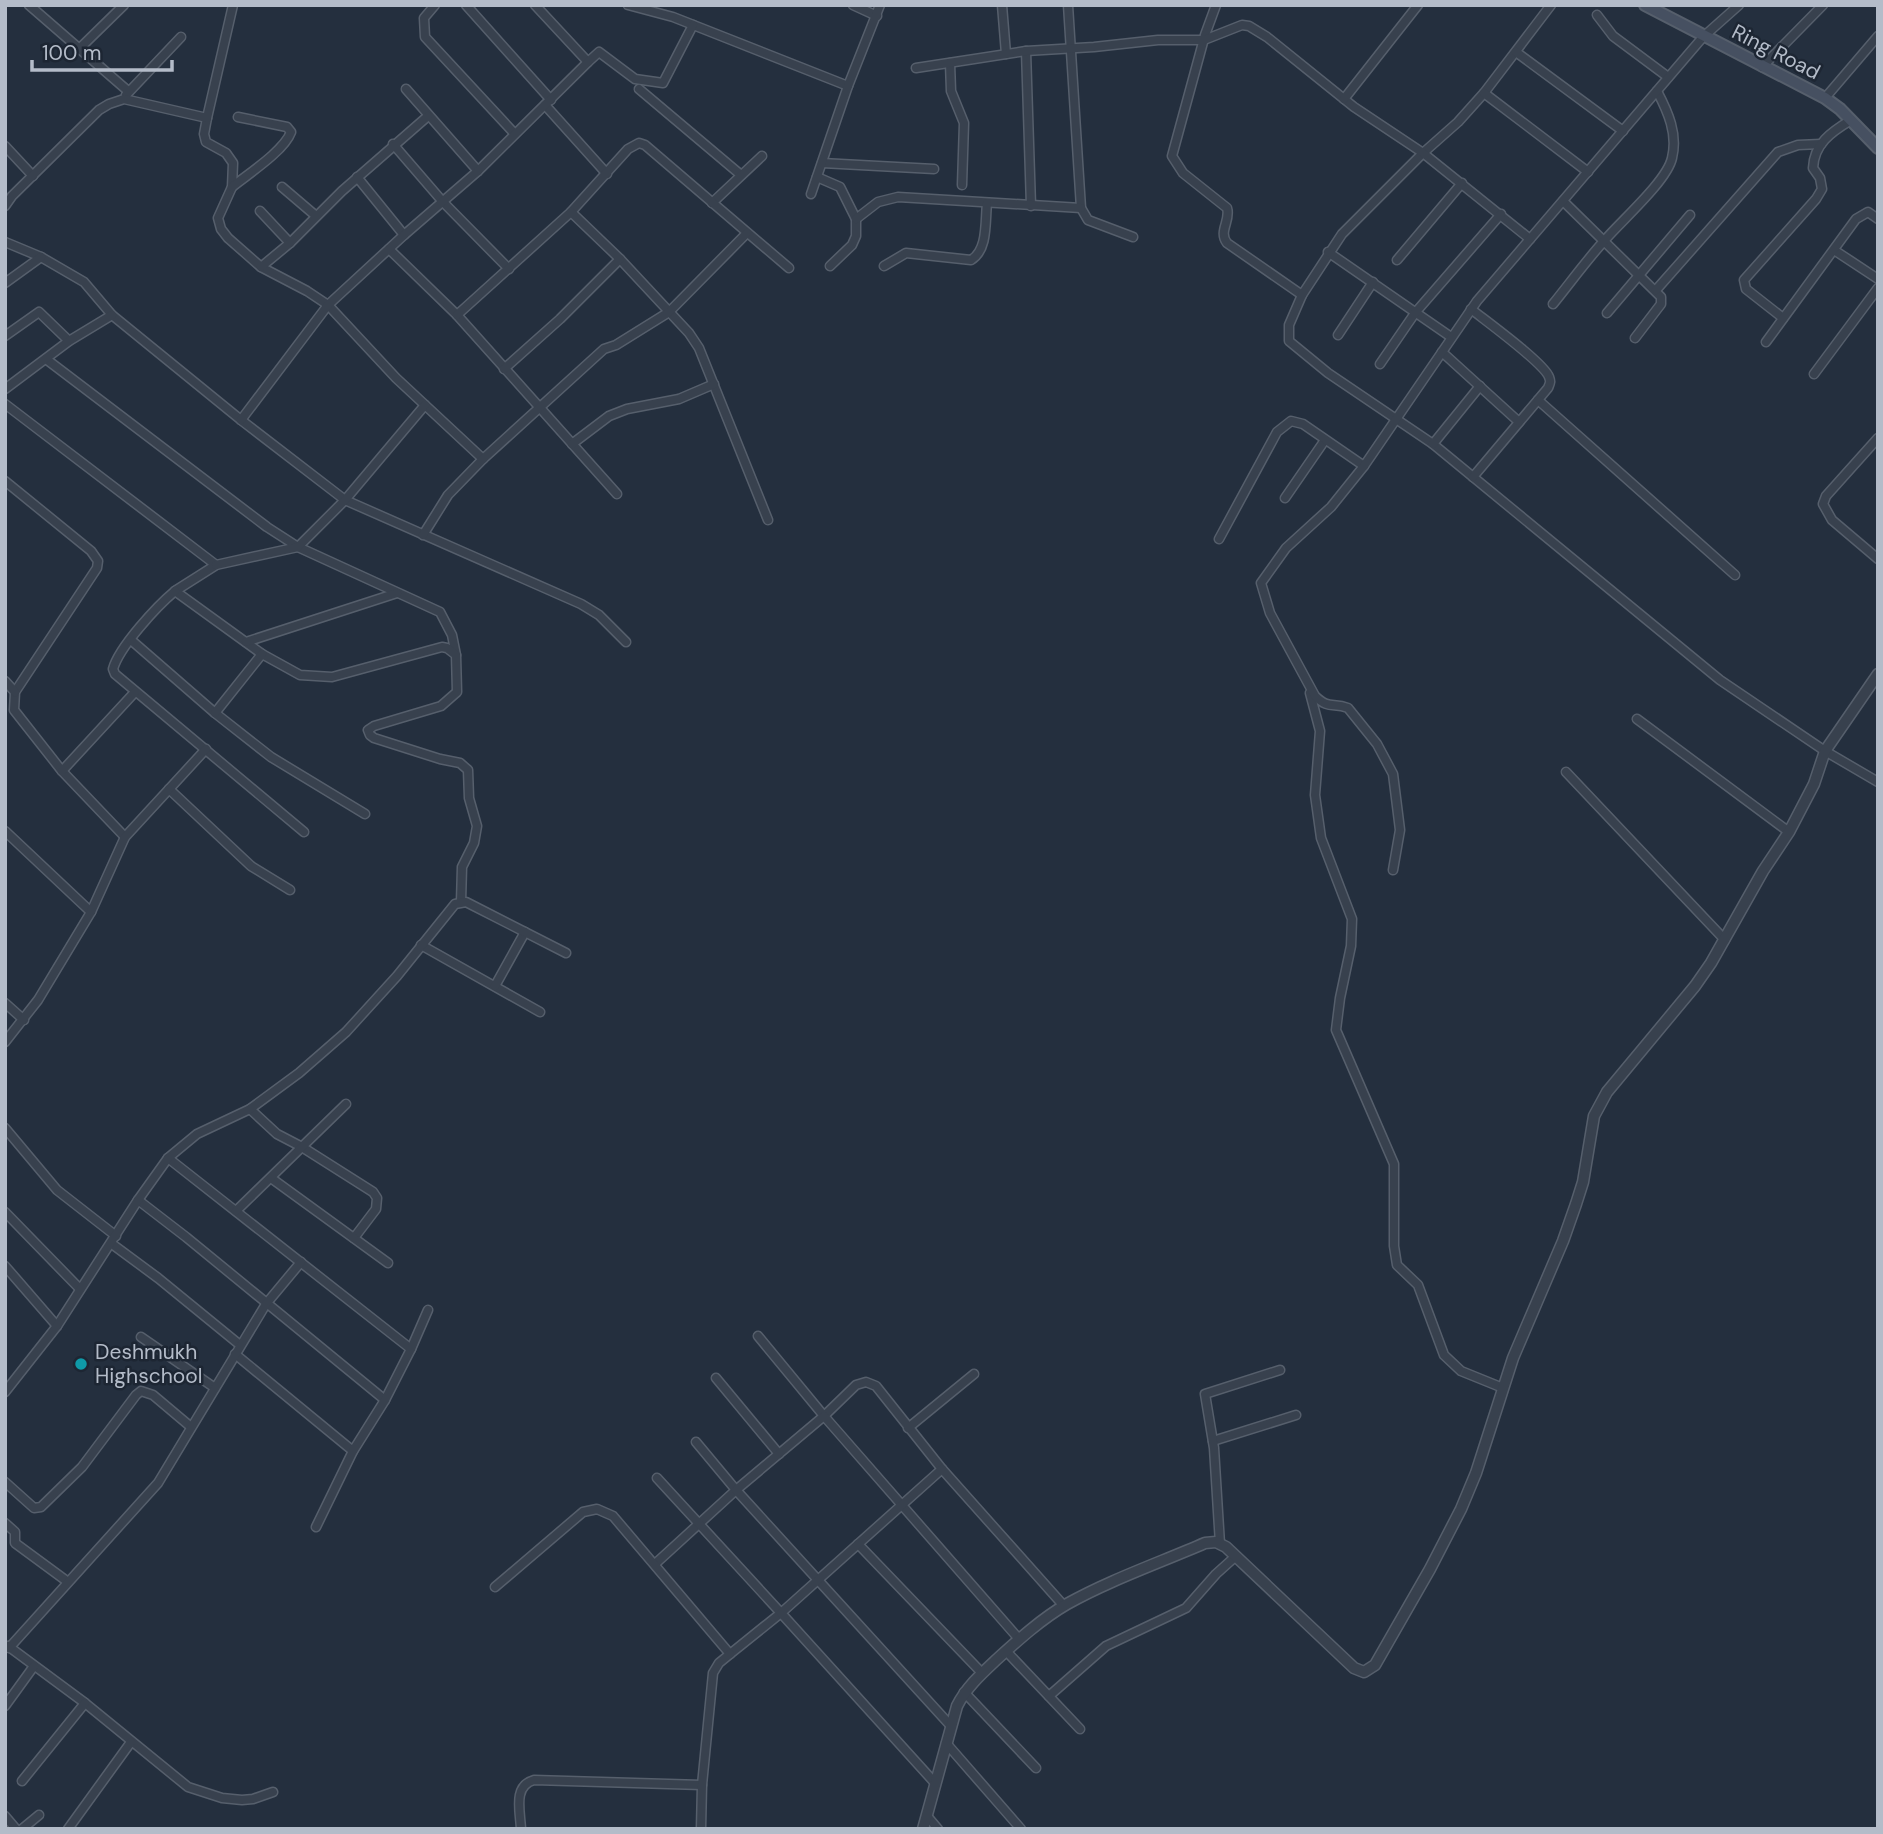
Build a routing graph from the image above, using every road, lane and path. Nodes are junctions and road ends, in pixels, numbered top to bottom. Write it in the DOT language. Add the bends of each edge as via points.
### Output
graph roads {
  1 [pos="29,5"];
  2 [pos="124,5"];
  3 [pos="233,5"];
  4 [pos="435,5"];
  5 [pos="466,5"];
  6 [pos="535,5"];
  7 [pos="628,5"];
  8 [pos="852,5"];
  9 [pos="880,5"];
  10 [pos="1002,5"];
  11 [pos="1068,5"];
  12 [pos="1216,5"];
  13 [pos="1418,5"];
  14 [pos="1551,5"];
  15 [pos="1645,5"];
  16 [pos="1740,5"];
  17 [pos="1824,5"];
  18 [pos="1597,15"];
  19 [pos="877,16"];
  20 [pos="693,25"];
  21 [pos="1878,36"];
  22 [pos="181,37"];
  23 [pos="1703,37"];
  24 [pos="1204,40"];
  25 [pos="79,49"];
  26 [pos="1072,49"];
  27 [pos="1026,51"];
  28 [pos="1516,52"];
  29 [pos="1006,54"];
  30 [pos="588,62"];
  31 [pos="950,63"];
  32 [pos="1762,67"];
  33 [pos="916,68"];
  34 [pos="1668,78"];
  35 [pos="848,86"];
  36 [pos="406,89"];
  37 [pos="639,89"];
  38 [pos="1657,92"];
  39 [pos="1484,93"];
  40 [pos="126,95"];
  41 [pos="1825,98"];
  42 [pos="1344,99"];
  43 [pos="548,103"];
  44 [pos="428,116"];
  45 [pos="238,117"];
  46 [pos="207,118"];
  47 [pos="1851,121"];
  48 [pos="1623,131"];
  49 [pos="514,133"];
  50 [pos="1821,144"];
  51 [pos="393,145"];
  52 [pos="5,146"];
  53 [pos="1878,148"];
  54 [pos="1423,153"];
  55 [pos="762,156"];
  56 [pos="822,163"];
  57 [pos="934,169"];
  58 [pos="478,171"];
  59 [pos="1588,172"];
  60 [pos="607,174"];
  61 [pos="741,175"];
  62 [pos="33,176"];
  63 [pos="357,177"];
  64 [pos="817,177"];
  65 [pos="1462,183"];
  66 [pos="962,185"];
  67 [pos="232,187"];
  68 [pos="282,187"];
  69 [pos="9,193"];
  70 [pos="811,194"];
  71 [pos="1563,201"];
  72 [pos="443,202"];
  73 [pos="712,203"];
  74 [pos="987,203"];
  75 [pos="5,206"];
  76 [pos="1031,206"];
  77 [pos="1080,208"];
  78 [pos="260,211"];
  79 [pos="571,212"];
  80 [pos="1501,214"];
  81 [pos="1690,215"];
  82 [pos="316,216"];
  83 [pos="856,219"];
  84 [pos="1878,219"];
  85 [pos="747,233"];
  86 [pos="404,235"];
  87 [pos="1133,237"];
  88 [pos="1531,239"];
  89 [pos="5,242"];
  90 [pos="1603,242"];
  91 [pos="290,243"];
  92 [pos="389,249"];
  93 [pos="1834,250"];
  94 [pos="1328,252"];
  95 [pos="41,257"];
  96 [pos="620,259"];
  97 [pos="1397,260"];
  98 [pos="830,266"];
  99 [pos="884,266"];
  100 [pos="261,267"];
  101 [pos="789,268"];
  102 [pos="509,269"];
  103 [pos="1639,274"];
  104 [pos="1878,279"];
  105 [pos="1373,282"];
  106 [pos="5,283"];
  107 [pos="1878,288"];
  108 [pos="1656,290"];
  109 [pos="1302,295"];
  110 [pos="1553,304"];
  111 [pos="328,305"];
  112 [pos="1471,309"];
  113 [pos="669,312"];
  114 [pos="1415,313"];
  115 [pos="1606,313"];
  116 [pos="112,315"];
  117 [pos="457,316"];
  118 [pos="1783,318"];
  119 [pos="1338,335"];
  120 [pos="5,336"];
  121 [pos="1451,337"];
  122 [pos="1635,338"];
  123 [pos="69,341"];
  124 [pos="1766,342"];
  125 [pos="1442,352"];
  126 [pos="46,359"];
  127 [pos="1380,364"];
  128 [pos="504,369"];
  129 [pos="1814,374"];
  130 [pos="714,384"];
  131 [pos="1480,386"];
  132 [pos="5,389"];
  133 [pos="1538,400"];
  134 [pos="5,404"];
  135 [pos="425,405"];
  136 [pos="539,409"];
  137 [pos="1397,418"];
  138 [pos="241,420"];
  139 [pos="1519,422"];
  140 [pos="1878,438"];
  141 [pos="1325,440"];
  142 [pos="572,444"];
  143 [pos="1433,444"];
  144 [pos="483,459"];
  145 [pos="1363,466"];
  146 [pos="1473,477"];
  147 [pos="5,481"];
  148 [pos="617,494"];
  149 [pos="1285,498"];
  150 [pos="345,500"];
  151 [pos="768,520"];
  152 [pos="423,535"];
  153 [pos="1219,539"];
  154 [pos="299,547"];
  155 [pos="1878,559"];
  156 [pos="216,565"];
  157 [pos="1735,575"];
  158 [pos="176,591"];
  159 [pos="397,593"];
  160 [pos="131,640"];
  161 [pos="246,642"];
  162 [pos="626,642"];
  163 [pos="262,653"];
  164 [pos="456,655"];
  165 [pos="1878,674"];
  166 [pos="5,681"];
  167 [pos="1308,686"];
  168 [pos="15,692"];
  169 [pos="135,692"];
  170 [pos="215,713"];
  171 [pos="1637,719"];
  172 [pos="206,750"];
  173 [pos="1825,751"];
  174 [pos="62,771"];
  175 [pos="1566,772"];
  176 [pos="1878,782"];
  177 [pos="169,789"];
  178 [pos="365,814"];
  179 [pos="5,831"];
  180 [pos="304,832"];
  181 [pos="1789,832"];
  182 [pos="125,837"];
  183 [pos="1393,870"];
  184 [pos="289,890"];
  185 [pos="461,902"];
  186 [pos="90,912"];
  187 [pos="525,932"];
  188 [pos="1725,940"];
  189 [pos="421,945"];
  190 [pos="566,953"];
  191 [pos="495,986"];
  192 [pos="5,1003"];
  193 [pos="540,1012"];
  194 [pos="24,1020"];
  195 [pos="5,1042"];
  196 [pos="346,1104"];
  197 [pos="250,1109"];
  198 [pos="5,1128"];
  199 [pos="302,1147"];
  200 [pos="168,1158"];
  201 [pos="271,1178"];
  202 [pos="138,1200"];
  203 [pos="5,1212"];
  204 [pos="236,1212"];
  205 [pos="354,1238"];
  206 [pos="114,1240"];
  207 [pos="301,1262"];
  208 [pos="388,1263"];
  209 [pos="5,1266"];
  210 [pos="80,1289"];
  211 [pos="266,1304"];
  212 [pos="428,1310"];
  213 [pos="57,1325"];
  214 [pos="758,1336"];
  215 [pos="141,1337"];
  216 [pos="240,1345"];
  217 [pos="411,1349"];
  218 [pos="234,1354"];
  219 [pos="1280,1370"];
  220 [pos="974,1374"];
  221 [pos="716,1378"];
  222 [pos="215,1388"];
  223 [pos="1503,1388"];
  224 [pos="5,1392"];
  225 [pos="385,1399"];
  226 [pos="1296,1415"];
  227 [pos="824,1416"];
  228 [pos="191,1427"];
  229 [pos="908,1428"];
  230 [pos="1213,1441"];
  231 [pos="696,1442"];
  232 [pos="353,1451"];
  233 [pos="779,1454"];
  234 [pos="942,1469"];
  235 [pos="657,1478"];
  236 [pos="5,1482"];
  237 [pos="736,1490"];
  238 [pos="901,1506"];
  239 [pos="5,1522"];
  240 [pos="698,1525"];
  241 [pos="316,1527"];
  242 [pos="858,1544"];
  243 [pos="1220,1544"];
  244 [pos="1236,1556"];
  245 [pos="655,1564"];
  246 [pos="819,1579"];
  247 [pos="68,1582"];
  248 [pos="495,1587"];
  249 [pos="1064,1606"];
  250 [pos="781,1613"];
  251 [pos="1020,1639"];
  252 [pos="7,1646"];
  253 [pos="1006,1651"];
  254 [pos="730,1654"];
  255 [pos="34,1667"];
  256 [pos="982,1674"];
  257 [pos="964,1692"];
  258 [pos="1049,1696"];
  259 [pos="85,1703"];
  260 [pos="5,1706"];
  261 [pos="950,1726"];
  262 [pos="1080,1729"];
  263 [pos="131,1742"];
  264 [pos="946,1743"];
  265 [pos="1036,1768"];
  266 [pos="22,1781"];
  267 [pos="935,1783"];
  268 [pos="702,1785"];
  269 [pos="273,1792"];
  270 [pos="39,1815"];
  271 [pos="5,1816"];
  272 [pos="927,1816"];
  273 [pos="16,1829"];
  274 [pos="22,1829"];
  275 [pos="68,1829"];
  276 [pos="521,1829"];
  277 [pos="701,1829"];
  278 [pos="923,1829"];
  279 [pos="938,1829"];
  280 [pos="1021,1829"];
  1 -- 25 [label="street"];
  2 -- 25 [label="street"];
  3 -- 46 [label="street"];
  4 -- 49 [label="street" via="424,18 425,37"];
  5 -- 43 [label="street"];
  6 -- 30 [label="street"];
  7 -- 20 [label="street"];
  8 -- 19 [label="street"];
  9 -- 19 [label="street"];
  10 -- 29 [label="street"];
  11 -- 26 [label="street"];
  12 -- 24 [label="street"];
  13 -- 42 [label="street"];
  14 -- 28 [label="street"];
  15 -- 23 [label="main road, Ring Road"];
  16 -- 23 [label="street"];
  17 -- 32 [label="street"];
  18 -- 34 [label="street" via="1613,36"];
  19 -- 35 [label="street"];
  20 -- 30 [label="street" via="663,83 635,79 599,52"];
  20 -- 35 [label="street"];
  21 -- 41 [label="street"];
  22 -- 40 [label="street"];
  23 -- 32 [label="main road, Ring Road"];
  23 -- 34 [label="street"];
  24 -- 26 [label="street"];
  24 -- 42 [label="street" via="1249,26"];
  24 -- 109 [label="street" via="1172,156 1183,173 1227,208 1223,233 1227,243"];
  25 -- 40 [label="street"];
  26 -- 27 [label="street"];
  26 -- 77 [label="street"];
  27 -- 29 [label="street"];
  27 -- 76 [label="street"];
  28 -- 39 [label="street"];
  28 -- 48 [label="street"];
  29 -- 31 [label="street"];
  30 -- 43 [label="street"];
  31 -- 33 [label="street"];
  31 -- 66 [label="street" via="951,91 964,122"];
  32 -- 41 [label="main road, Ring Road"];
  34 -- 38 [label="street"];
  35 -- 56 [label="street"];
  36 -- 44 [label="street"];
  37 -- 61 [label="street"];
  38 -- 48 [label="street"];
  38 -- 90 [label="street" via="1671,124 1670,165"];
  39 -- 54 [label="street"];
  39 -- 59 [label="street"];
  40 -- 46 [label="street"];
  40 -- 62 [label="street" via="99,110"];
  41 -- 47 [label="main road, Ring Road"];
  42 -- 54 [label="street"];
  43 -- 49 [label="street"];
  43 -- 60 [label="street"];
  44 -- 51 [label="street"];
  44 -- 58 [label="street"];
  45 -- 67 [label="street" via="287,127 291,132"];
  46 -- 67 [label="street" via="206,142 232,159"];
  47 -- 50 [label="street" via="1832,131"];
  47 -- 53 [label="main road, Ring Road"];
  48 -- 59 [label="street"];
  49 -- 58 [label="street"];
  50 -- 108 [label="street" via="1777,152"];
  50 -- 118 [label="street" via="1813,168 1822,189 1744,280 1746,289"];
  51 -- 63 [label="street"];
  51 -- 72 [label="street"];
  52 -- 62 [label="street"];
  54 -- 65 [label="street"];
  54 -- 94 [label="street"];
  55 -- 61 [label="street"];
  56 -- 57 [label="street"];
  56 -- 64 [label="street"];
  58 -- 72 [label="street"];
  59 -- 71 [label="street"];
  60 -- 73 [label="street" via="639,143"];
  60 -- 79 [label="street"];
  61 -- 73 [label="street"];
  62 -- 69 [label="street"];
  63 -- 82 [label="street"];
  63 -- 86 [label="street"];
  64 -- 70 [label="street"];
  64 -- 83 [label="street" via="840,187"];
  65 -- 80 [label="street"];
  65 -- 97 [label="street"];
  67 -- 100 [label="street" via="219,223 228,238"];
  68 -- 82 [label="street"];
  69 -- 75 [label="street"];
  71 -- 88 [label="street"];
  71 -- 90 [label="street"];
  72 -- 86 [label="street"];
  72 -- 102 [label="street"];
  73 -- 85 [label="street"];
  74 -- 76 [label="street"];
  74 -- 83 [label="street" via="898,197 878,202"];
  74 -- 99 [label="street" via="982,248 976,257 906,253"];
  76 -- 77 [label="street"];
  77 -- 87 [label="street" via="1088,220"];
  78 -- 91 [label="street"];
  79 -- 96 [label="street"];
  79 -- 102 [label="street"];
  80 -- 88 [label="street"];
  80 -- 114 [label="street"];
  81 -- 103 [label="street"];
  82 -- 91 [label="street"];
  83 -- 98 [label="street" via="852,245"];
  84 -- 93 [label="street" via="1864,214"];
  85 -- 101 [label="street"];
  85 -- 113 [label="street"];
  86 -- 92 [label="street"];
  88 -- 112 [label="street"];
  89 -- 95 [label="street"];
  90 -- 103 [label="street"];
  90 -- 110 [label="street"];
  91 -- 100 [label="street"];
  92 -- 111 [label="street"];
  92 -- 117 [label="street"];
  93 -- 104 [label="street"];
  93 -- 118 [label="street"];
  94 -- 105 [label="street"];
  94 -- 109 [label="street"];
  95 -- 106 [label="street"];
  95 -- 116 [label="street" via="84,282"];
  96 -- 113 [label="street"];
  96 -- 128 [label="street"];
  100 -- 111 [label="street"];
  102 -- 117 [label="street"];
  103 -- 108 [label="street"];
  103 -- 115 [label="street"];
  105 -- 114 [label="street"];
  105 -- 119 [label="street"];
  107 -- 129 [label="street"];
  108 -- 122 [label="street" via="1661,304"];
  109 -- 137 [label="street" via="1288,330 1292,345"];
  111 -- 135 [label="street"];
  111 -- 138 [label="street"];
  112 -- 121 [label="street"];
  112 -- 133 [label="street" via="1546,372 1550,382"];
  113 -- 130 [label="street" via="699,348"];
  113 -- 136 [label="street" via="604,349"];
  114 -- 121 [label="street"];
  114 -- 127 [label="street"];
  116 -- 123 [label="street"];
  116 -- 138 [label="street"];
  117 -- 128 [label="street"];
  118 -- 124 [label="street"];
  120 -- 123 [label="street" via="39,312"];
  121 -- 125 [label="street"];
  123 -- 126 [label="street"];
  125 -- 131 [label="street"];
  125 -- 137 [label="street"];
  126 -- 132 [label="street"];
  126 -- 154 [label="street"];
  128 -- 136 [label="street"];
  130 -- 142 [label="street" via="679,399 626,408"];
  130 -- 151 [label="street"];
  131 -- 139 [label="street"];
  131 -- 143 [label="street"];
  133 -- 139 [label="street"];
  133 -- 157 [label="street"];
  134 -- 156 [label="street"];
  135 -- 144 [label="street"];
  135 -- 150 [label="street"];
  136 -- 142 [label="street"];
  136 -- 144 [label="street"];
  137 -- 143 [label="street"];
  137 -- 145 [label="street"];
  138 -- 150 [label="street"];
  139 -- 146 [label="street"];
  140 -- 155 [label="street" via="1823,504 1832,520"];
  141 -- 145 [label="street"];
  141 -- 149 [label="street"];
  141 -- 153 [label="street" via="1295,421 1281,427"];
  142 -- 148 [label="street"];
  143 -- 146 [label="street"];
  144 -- 152 [label="street" via="449,495"];
  145 -- 167 [label="street" via="1331,507 1286,548 1261,583 1270,613"];
  146 -- 173 [label="street" via="1720,680"];
  147 -- 168 [label="street" via="98,561"];
  150 -- 152 [label="street"];
  150 -- 154 [label="street"];
  152 -- 162 [label="street" via="580,604 599,615"];
  154 -- 156 [label="street"];
  154 -- 159 [label="street"];
  156 -- 158 [label="street"];
  158 -- 160 [label="street" via="157,606"];
  158 -- 161 [label="street"];
  159 -- 161 [label="street"];
  159 -- 164 [label="street" via="440,612"];
  160 -- 169 [label="street" via="113,670"];
  160 -- 170 [label="street"];
  161 -- 163 [label="street"];
  163 -- 164 [label="street" via="300,675 332,677 442,647"];
  163 -- 170 [label="street"];
  164 -- 185 [label="street" via="457,692 448,702 368,730 374,738 460,763 468,770 477,826 462,867"];
  165 -- 173 [label="street"];
  166 -- 168 [label="street"];
  167 -- 183 [label="street" via="1323,704 1348,708 1389,765 1400,830"];
  167 -- 223 [label="street" via="1320,731 1315,795 1321,838 1352,919 1352,946 1336,1030 1394,1164 1397,1265 1418,1284 1444,1355 1461,1371"];
  168 -- 174 [label="street" via="17,716"];
  169 -- 172 [label="street"];
  169 -- 174 [label="street"];
  170 -- 178 [label="street" via="271,757"];
  171 -- 181 [label="street"];
  172 -- 177 [label="street"];
  172 -- 180 [label="street"];
  173 -- 176 [label="street"];
  173 -- 181 [label="street"];
  174 -- 182 [label="street"];
  175 -- 188 [label="street"];
  177 -- 182 [label="street"];
  177 -- 184 [label="street" via="251,866"];
  179 -- 186 [label="street"];
  181 -- 188 [label="street"];
  182 -- 186 [label="street"];
  185 -- 187 [label="street"];
  185 -- 189 [label="street"];
  186 -- 194 [label="street"];
  187 -- 190 [label="street"];
  187 -- 191 [label="street"];
  188 -- 223 [label="street" via="1695,986 1607,1092 1594,1116 1576,1204"];
  189 -- 191 [label="street"];
  189 -- 197 [label="street" via="346,1032"];
  191 -- 193 [label="street"];
  192 -- 194 [label="street"];
  194 -- 195 [label="street"];
  196 -- 199 [label="street"];
  197 -- 199 [label="street" via="277,1134"];
  197 -- 200 [label="street" via="197,1135"];
  198 -- 206 [label="street" via="57,1190"];
  199 -- 201 [label="street"];
  199 -- 205 [label="street" via="377,1198 376,1209"];
  200 -- 202 [label="street"];
  200 -- 204 [label="street"];
  201 -- 204 [label="street"];
  201 -- 205 [label="street"];
  202 -- 206 [label="street"];
  202 -- 211 [label="street"];
  203 -- 210 [label="street"];
  204 -- 207 [label="street"];
  205 -- 208 [label="street"];
  206 -- 210 [label="street"];
  206 -- 216 [label="street"];
  207 -- 211 [label="street"];
  207 -- 217 [label="street"];
  209 -- 213 [label="street"];
  210 -- 213 [label="street"];
  211 -- 216 [label="street"];
  211 -- 225 [label="street"];
  212 -- 217 [label="street"];
  213 -- 224 [label="street"];
  214 -- 227 [label="street"];
  215 -- 222 [label="street"];
  216 -- 218 [label="street"];
  217 -- 225 [label="street"];
  218 -- 222 [label="street"];
  218 -- 232 [label="street"];
  219 -- 230 [label="street" via="1205,1394"];
  220 -- 229 [label="street"];
  221 -- 233 [label="street"];
  222 -- 228 [label="street"];
  223 -- 244 [label="street" via="1461,1509 1375,1665 1364,1672 1354,1668"];
  225 -- 232 [label="street"];
  226 -- 230 [label="street"];
  227 -- 229 [label="street" via="856,1385 866,1382 876,1386"];
  227 -- 233 [label="street"];
  227 -- 238 [label="street"];
  228 -- 236 [label="street" via="153,1395 141,1391 82,1467 41,1507 34,1508"];
  228 -- 247 [label="street" via="158,1483"];
  229 -- 234 [label="street"];
  230 -- 243 [label="street"];
  231 -- 237 [label="street"];
  232 -- 241 [label="street"];
  233 -- 237 [label="street"];
  234 -- 238 [label="street"];
  234 -- 249 [label="street"];
  235 -- 240 [label="street"];
  237 -- 240 [label="street"];
  237 -- 246 [label="street"];
  238 -- 242 [label="street"];
  238 -- 251 [label="street"];
  239 -- 247 [label="street" via="15,1532 15,1543"];
  240 -- 245 [label="street"];
  240 -- 250 [label="street"];
  242 -- 246 [label="street"];
  242 -- 256 [label="street"];
  243 -- 244 [label="street"];
  243 -- 249 [label="street" via="1205,1543"];
  244 -- 258 [label="street" via="1186,1608 1106,1646"];
  245 -- 248 [label="street" via="613,1516 597,1509 583,1512"];
  245 -- 254 [label="street"];
  246 -- 250 [label="street"];
  246 -- 261 [label="street"];
  247 -- 252 [label="street"];
  249 -- 251 [label="street"];
  250 -- 254 [label="street"];
  250 -- 267 [label="street"];
  251 -- 253 [label="street"];
  252 -- 255 [label="street"];
  253 -- 256 [label="street"];
  253 -- 258 [label="street"];
  254 -- 268 [label="street" via="713,1673"];
  255 -- 259 [label="street"];
  255 -- 260 [label="street"];
  256 -- 257 [label="street"];
  257 -- 261 [label="street"];
  257 -- 265 [label="street"];
  258 -- 262 [label="street"];
  259 -- 263 [label="street"];
  259 -- 266 [label="street"];
  261 -- 264 [label="street"];
  263 -- 269 [label="street" via="188,1787 203,1793 242,1800"];
  263 -- 275 [label="street"];
  264 -- 267 [label="street"];
  264 -- 280 [label="street"];
  267 -- 272 [label="street"];
  268 -- 276 [label="street" via="534,1780 521,1789"];
  268 -- 277 [label="street"];
  270 -- 274 [label="street"];
  271 -- 273 [label="street"];
  272 -- 278 [label="street"];
  272 -- 279 [label="street"];
}
